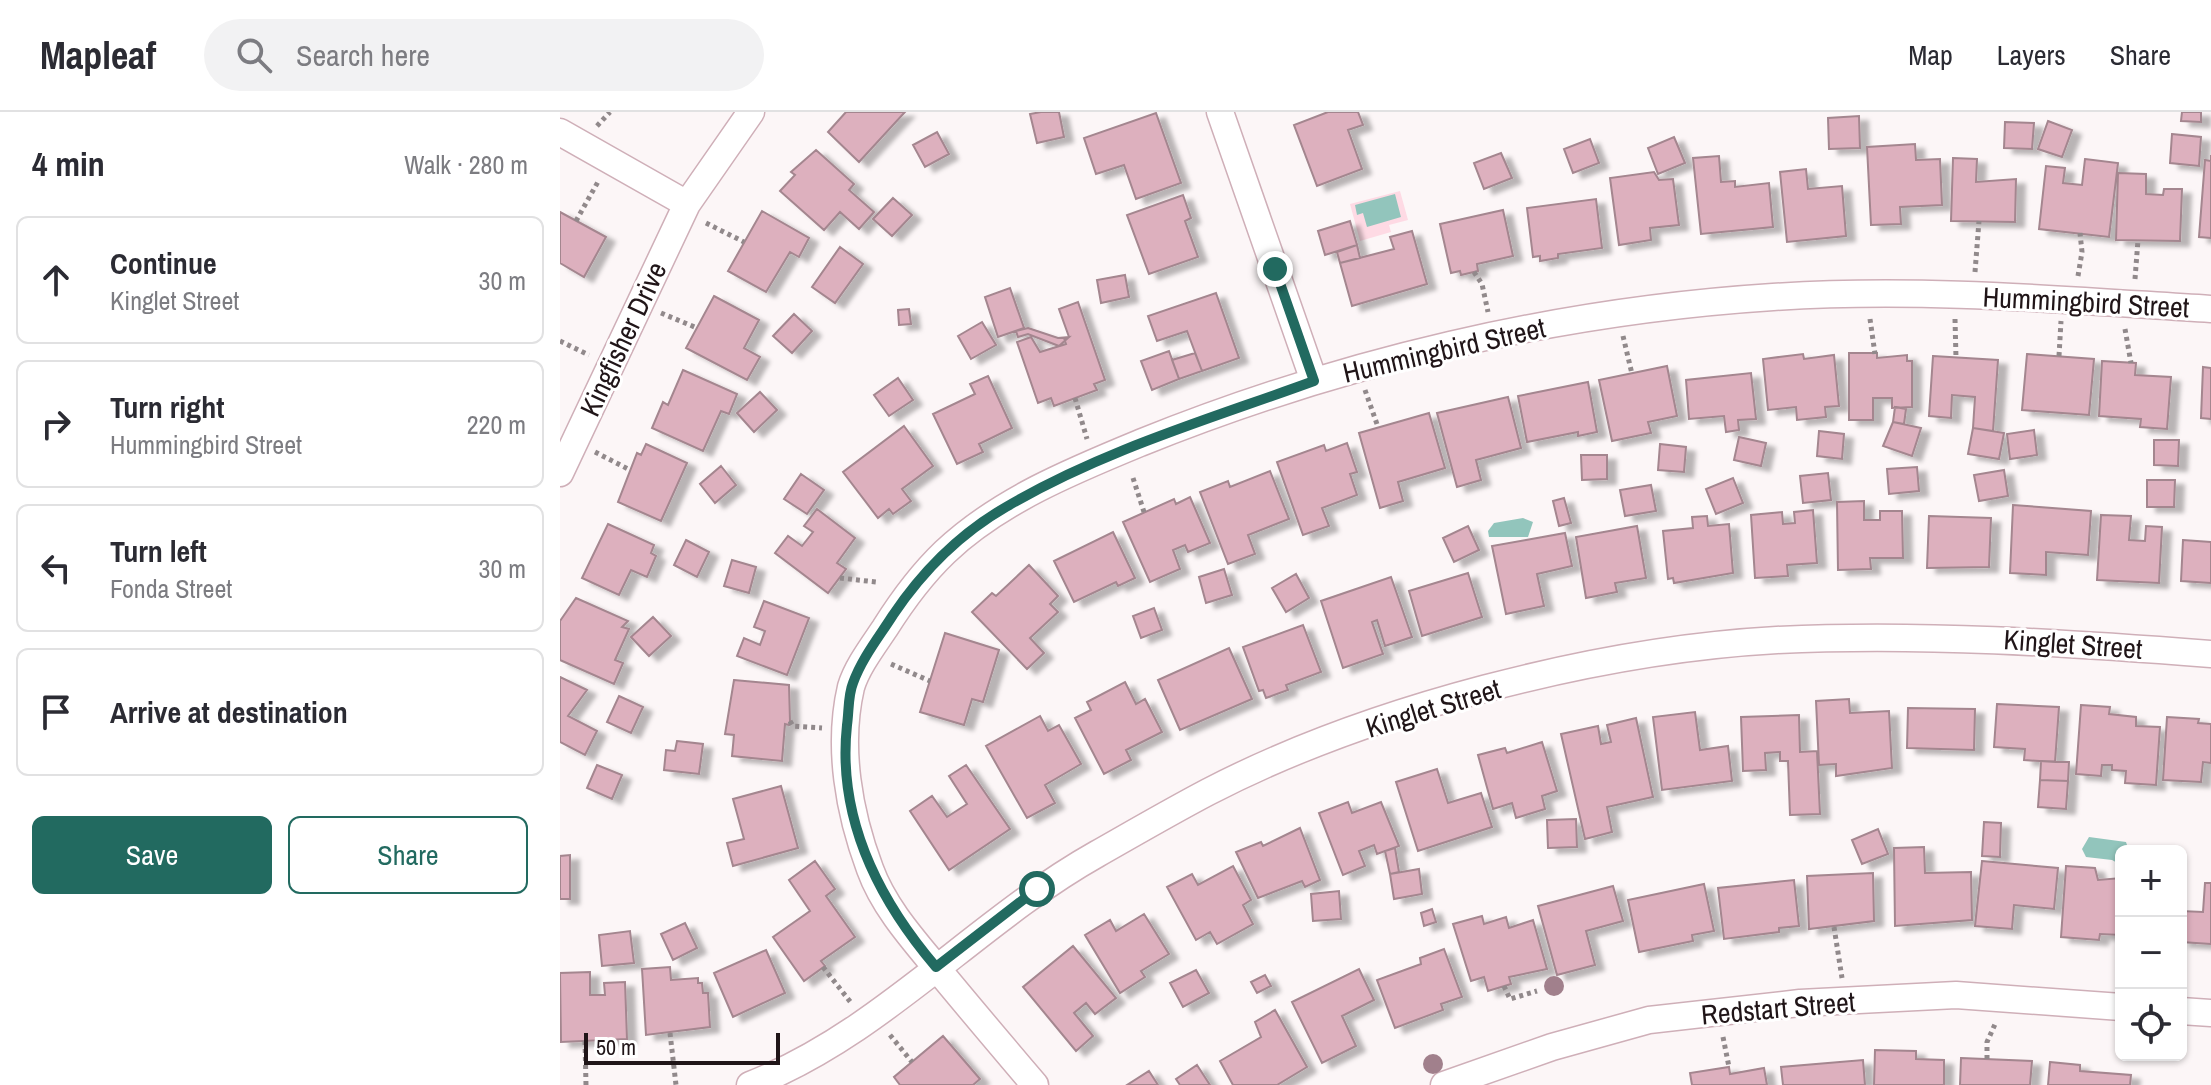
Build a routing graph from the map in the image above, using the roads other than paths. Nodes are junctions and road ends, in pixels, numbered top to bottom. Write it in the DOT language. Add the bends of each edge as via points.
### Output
graph roads {
  1 [pos="751,112"];
  2 [pos="1220,112"];
  3 [pos="560,132"];
  4 [pos="685,207"];
  5 [pos="2211,309"];
  6 [pos="1314,381"];
  7 [pos="560,473"];
  8 [pos="2211,654"];
  9 [pos="936,967"];
  10 [pos="2115,1007"];
  11 [pos="2187,1011"];
  12 [pos="2211,1013"];
  13 [pos="750,1085"];
  14 [pos="1035,1085"];
  15 [pos="1444,1085"];
  1 -- 4 [label="street, Kingfisher Drive"];
  2 -- 6 [label="street"];
  3 -- 4 [label="street"];
  4 -- 7 [label="street, Kingfisher Drive"];
  5 -- 6 [label="street, Hummingbird Street" via="1964,295 1772,297 1669,307 1492,336"];
  6 -- 9 [label="street, Hummingbird Street" via="1094,462 1004,508 946,551 907,593 867,654 852,685 845,744 849,800 870,872 890,908"];
  8 -- 9 [label="street, Kinglet Street" via="1983,637 1775,640 1656,653 1538,677 1416,710 1210,791 1037,889"];
  9 -- 13 [label="street, Kinglet Street" via="793,1069"];
  9 -- 14 [label="street, Hummingbird Street"];
  10 -- 15 [label="street, Redstart Street" via="1956,995 1649,1020"];
  11 -- 12 [label="street"];
}
